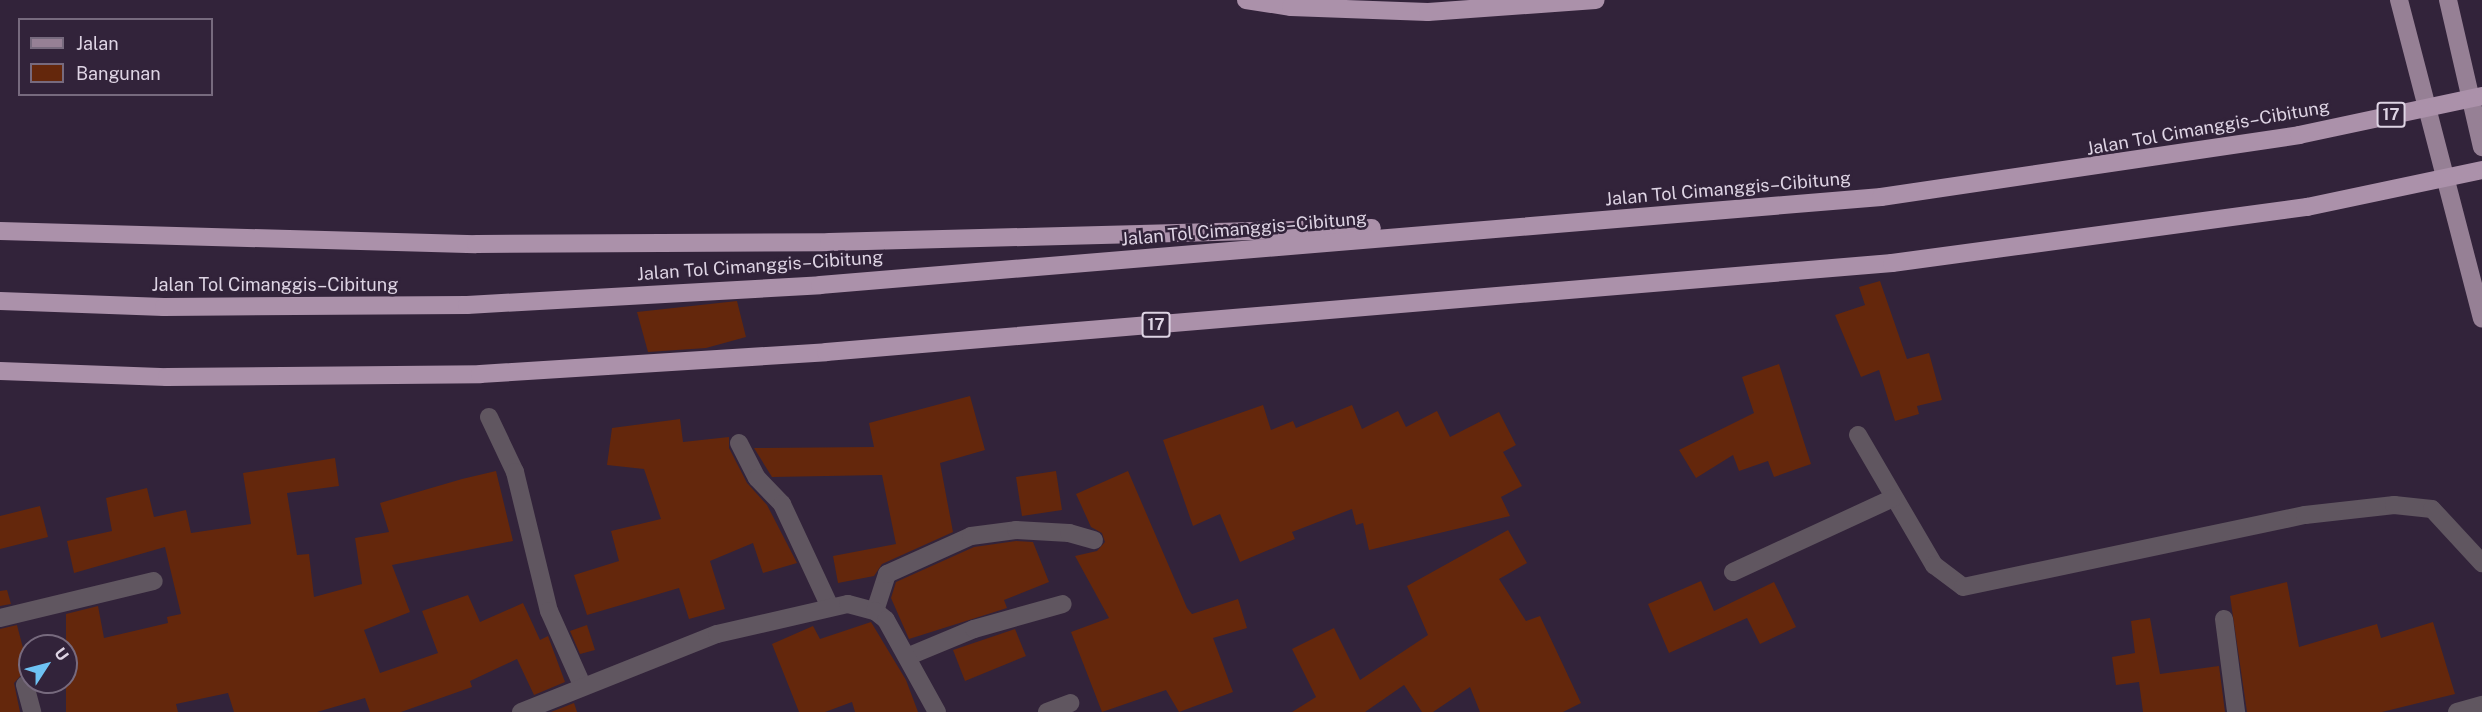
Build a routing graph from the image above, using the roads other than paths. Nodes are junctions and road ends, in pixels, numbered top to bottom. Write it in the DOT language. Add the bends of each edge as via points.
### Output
graph roads {
  1 [pos="1246,0"];
  2 [pos="1596,0"];
  3 [pos="2399,0"];
  4 [pos="2448,0"];
  5 [pos="2482,96"];
  6 [pos="2482,147"];
  7 [pos="2482,170"];
  8 [pos="1574,222"];
  9 [pos="0,231"];
  10 [pos="0,301"];
  11 [pos="2482,318"];
  12 [pos="0,370"];
  13 [pos="489,417"];
  14 [pos="1858,435"];
  15 [pos="740,443"];
  16 [pos="1893,498"];
  17 [pos="1094,540"];
  18 [pos="2482,563"];
  19 [pos="1733,572"];
  20 [pos="154,581"];
  21 [pos="1063,604"];
  22 [pos="829,605"];
  23 [pos="875,611"];
  24 [pos="0,618"];
  25 [pos="2224,619"];
  26 [pos="909,656"];
  27 [pos="583,687"];
  28 [pos="27,694"];
  29 [pos="1070,703"];
  30 [pos="2482,705"];
  31 [pos="32,712"];
  32 [pos="520,712"];
  33 [pos="937,712"];
  34 [pos="1047,712"];
  35 [pos="2236,712"];
  36 [pos="2457,712"];
  1 -- 2 [label="highway" via="1291,7 1428,12"];
  3 -- 11 [label="main road"];
  4 -- 6 [label="main road"];
  5 -- 8 [label="highway, Jalan Tol Cimanggis–Cibitung / 17, bridge" via="2299,135 1881,197"];
  7 -- 12 [label="highway, 17, bridge" via="2307,207 1892,263 826,352 480,374 167,377"];
  8 -- 9 [label="highway" via="817,242 476,244"];
  8 -- 10 [label="highway, Jalan Tol Cimanggis–Cibitung / 17" via="820,285 467,305 164,307"];
  13 -- 27 [label="street" via="515,472 549,611"];
  14 -- 16 [label="street"];
  15 -- 22 [label="street" via="757,478 782,504"];
  16 -- 18 [label="street" via="1934,565 1963,587 2305,515 2394,505 2432,509"];
  16 -- 19 [label="street"];
  17 -- 23 [label="street" via="1069,532 1025,530 971,536 887,574"];
  20 -- 24 [label="street"];
  21 -- 26 [label="street" via="974,629"];
  22 -- 23 [label="street"];
  22 -- 27 [label="street" via="717,634"];
  23 -- 26 [label="street"];
  25 -- 35 [label="street"];
  26 -- 33 [label="street"];
  27 -- 32 [label="street"];
  28 -- 31 [label="street"];
  29 -- 34 [label="street"];
  30 -- 36 [label="street"];
}
